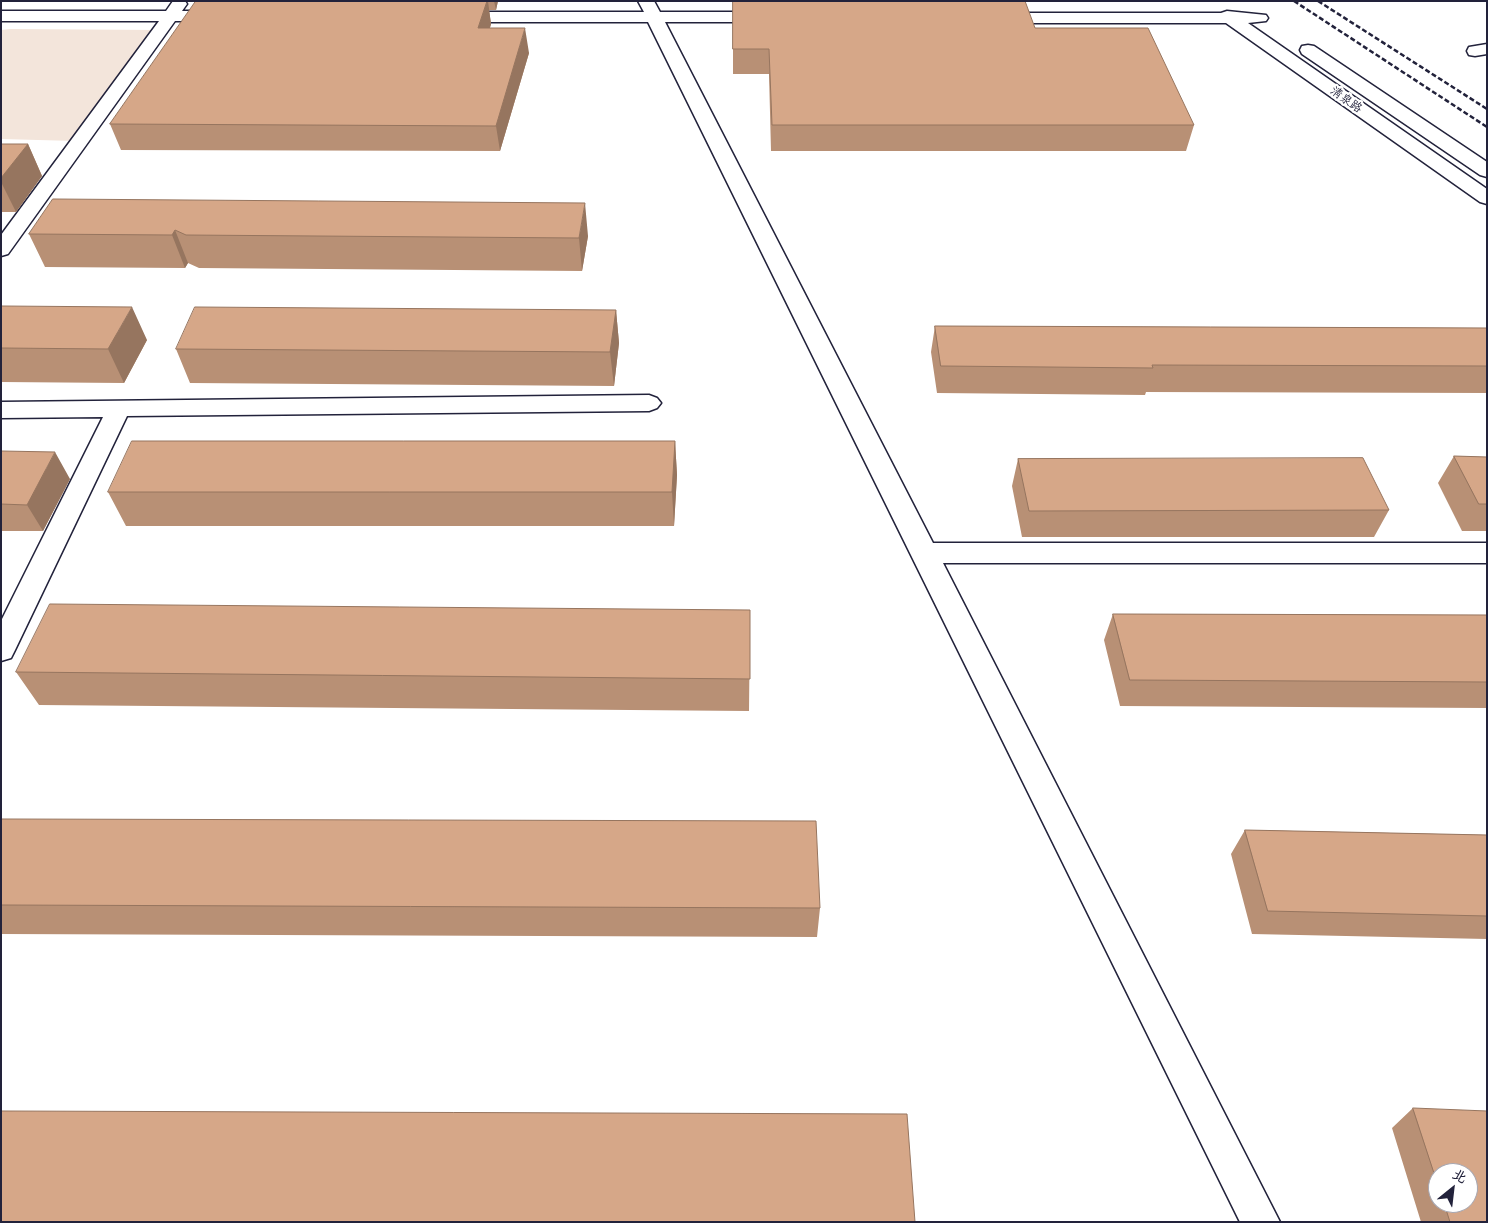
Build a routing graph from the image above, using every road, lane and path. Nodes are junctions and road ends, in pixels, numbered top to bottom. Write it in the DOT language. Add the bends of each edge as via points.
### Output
graph roads {
  1 [pos="12,1"];
  2 [pos="1098,1"];
  3 [pos="1205,1"];
  4 [pos="1235,1"];
  5 [pos="176,9"];
  6 [pos="650,9"];
  7 [pos="1,14"];
  8 [pos="239,16"];
  9 [pos="436,16"];
  10 [pos="783,17"];
  11 [pos="982,18"];
  12 [pos="1121,18"];
  13 [pos="1229,18"];
  14 [pos="1260,18"];
  15 [pos="1276,29"];
  16 [pos="1293,40"];
  17 [pos="1487,171"];
  18 [pos="1487,198"];
  19 [pos="1,250"];
  20 [pos="649,403"];
  21 [pos="119,409"];
  22 [pos="1,410"];
  23 [pos="923,553"];
  24 [pos="1487,553"];
  25 [pos="1,650"];
  26 [pos="1261,1222"];
  1 -- 7 [label="street"];
  2 -- 12 [label="street"];
  3 -- 13 [label="street, 清泉路"];
  4 -- 14 [label="street"];
  5 -- 7 [label="street"];
  5 -- 8 [label="street"];
  5 -- 19 [label="street"];
  6 -- 9 [label="street"];
  6 -- 10 [label="street"];
  6 -- 23 [label="street"];
  11 -- 12 [label="street"];
  12 -- 13 [label="street"];
  13 -- 14 [label="street"];
  13 -- 18 [label="street, 清泉路"];
  14 -- 15 [label="street"];
  16 -- 17 [label="street, 清泉路"];
  20 -- 21 [label="street"];
  21 -- 22 [label="street"];
  21 -- 25 [label="street"];
  23 -- 24 [label="street"];
  23 -- 26 [label="street"];
}
